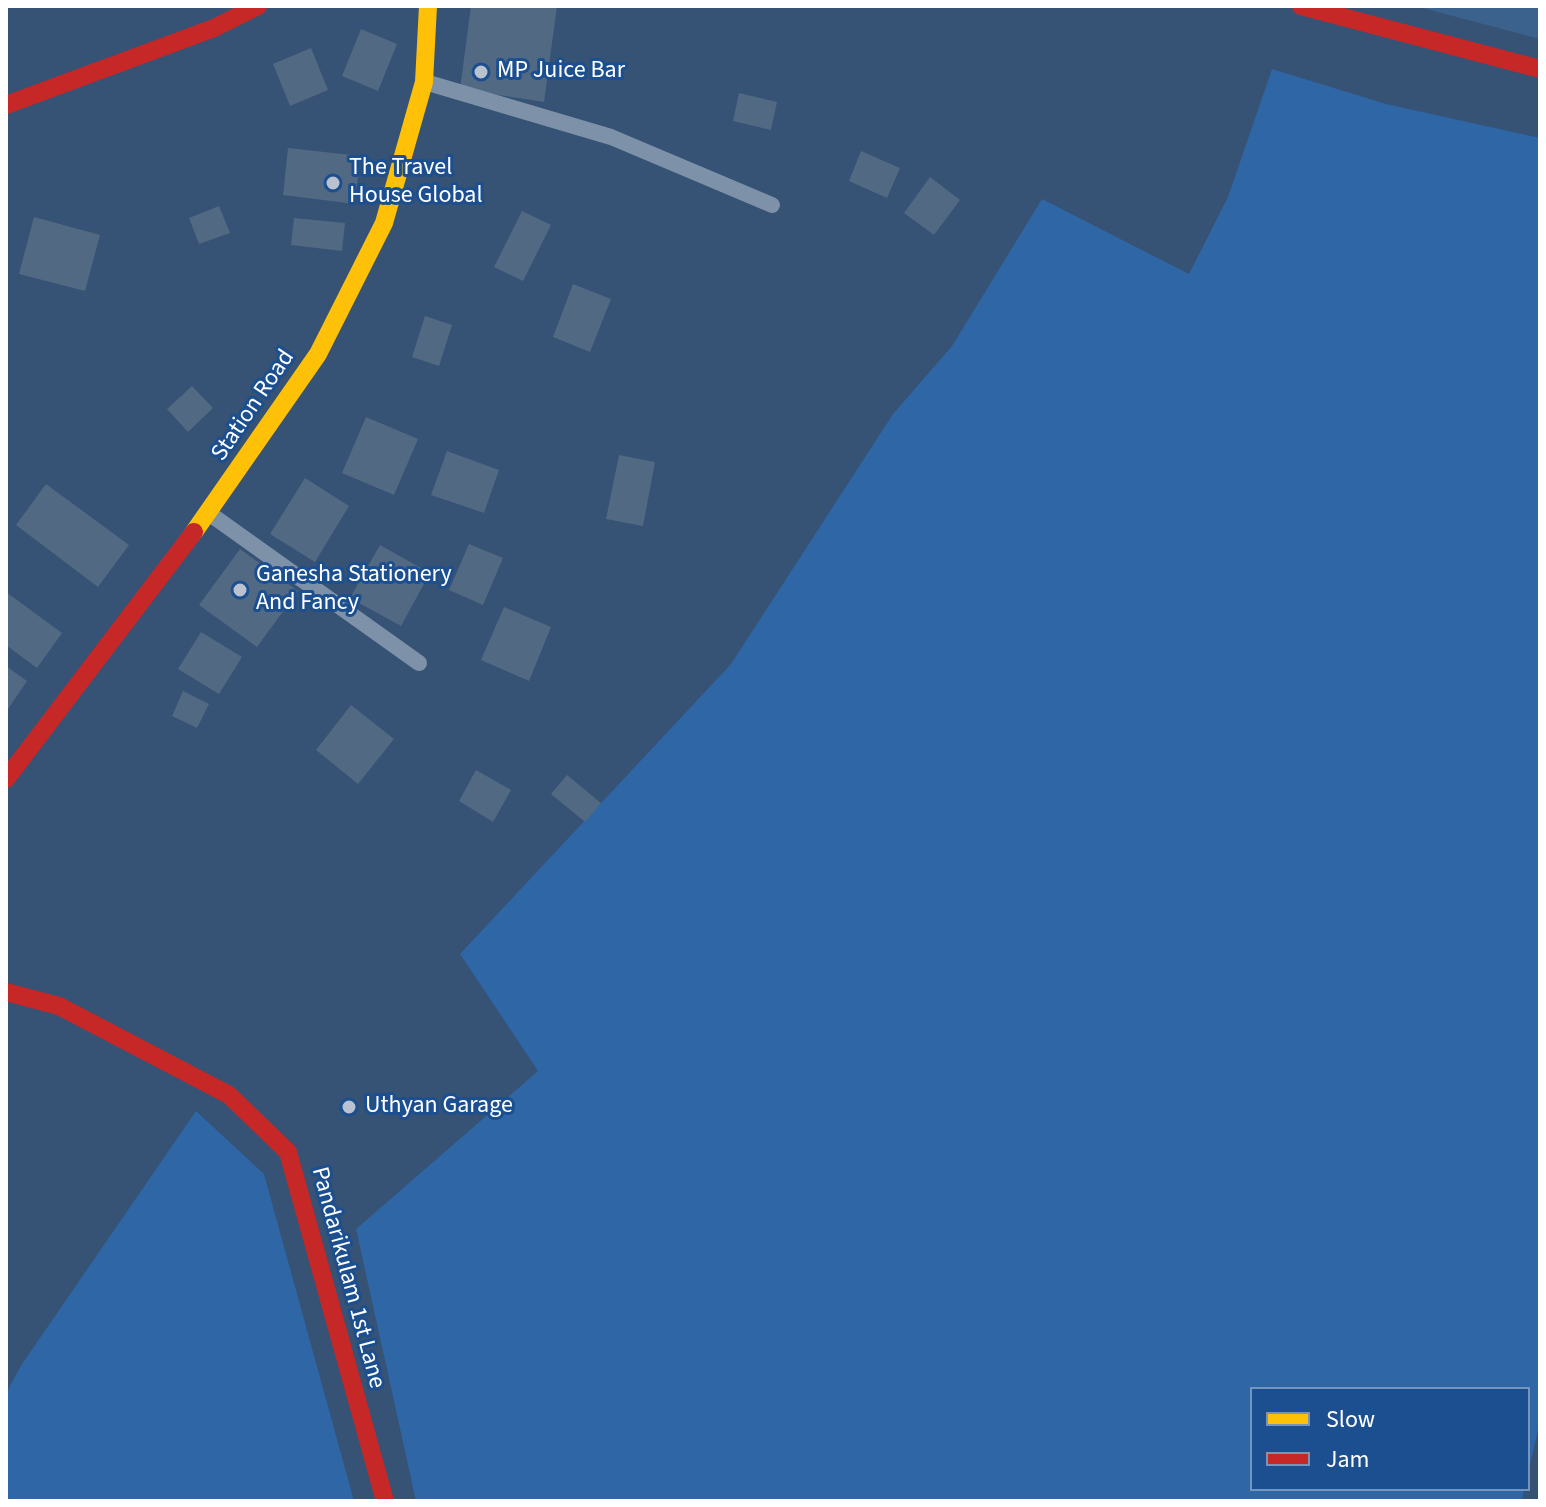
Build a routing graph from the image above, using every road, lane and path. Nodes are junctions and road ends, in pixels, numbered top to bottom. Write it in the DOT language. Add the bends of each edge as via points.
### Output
graph roads {
  1 [pos="258,6"];
  2 [pos="428,6"];
  3 [pos="1301,6"];
  4 [pos="1540,69"];
  5 [pos="424,82"];
  6 [pos="6,105"];
  7 [pos="772,205"];
  8 [pos="209,513"];
  9 [pos="419,663"];
  10 [pos="6,779"];
  11 [pos="6,992"];
  12 [pos="385,1501"];
  1 -- 6 [label="street" via="214,28"];
  2 -- 5 [label="street, Station Road"];
  3 -- 4 [label="street"];
  5 -- 7 [label="lane" via="611,137"];
  5 -- 8 [label="street, Station Road" via="384,223 318,354"];
  8 -- 9 [label="lane"];
  8 -- 10 [label="street, Station Road"];
  11 -- 12 [label="street, Pandarikulam 1st Lane" via="59,1006 229,1095 288,1152"];
}
